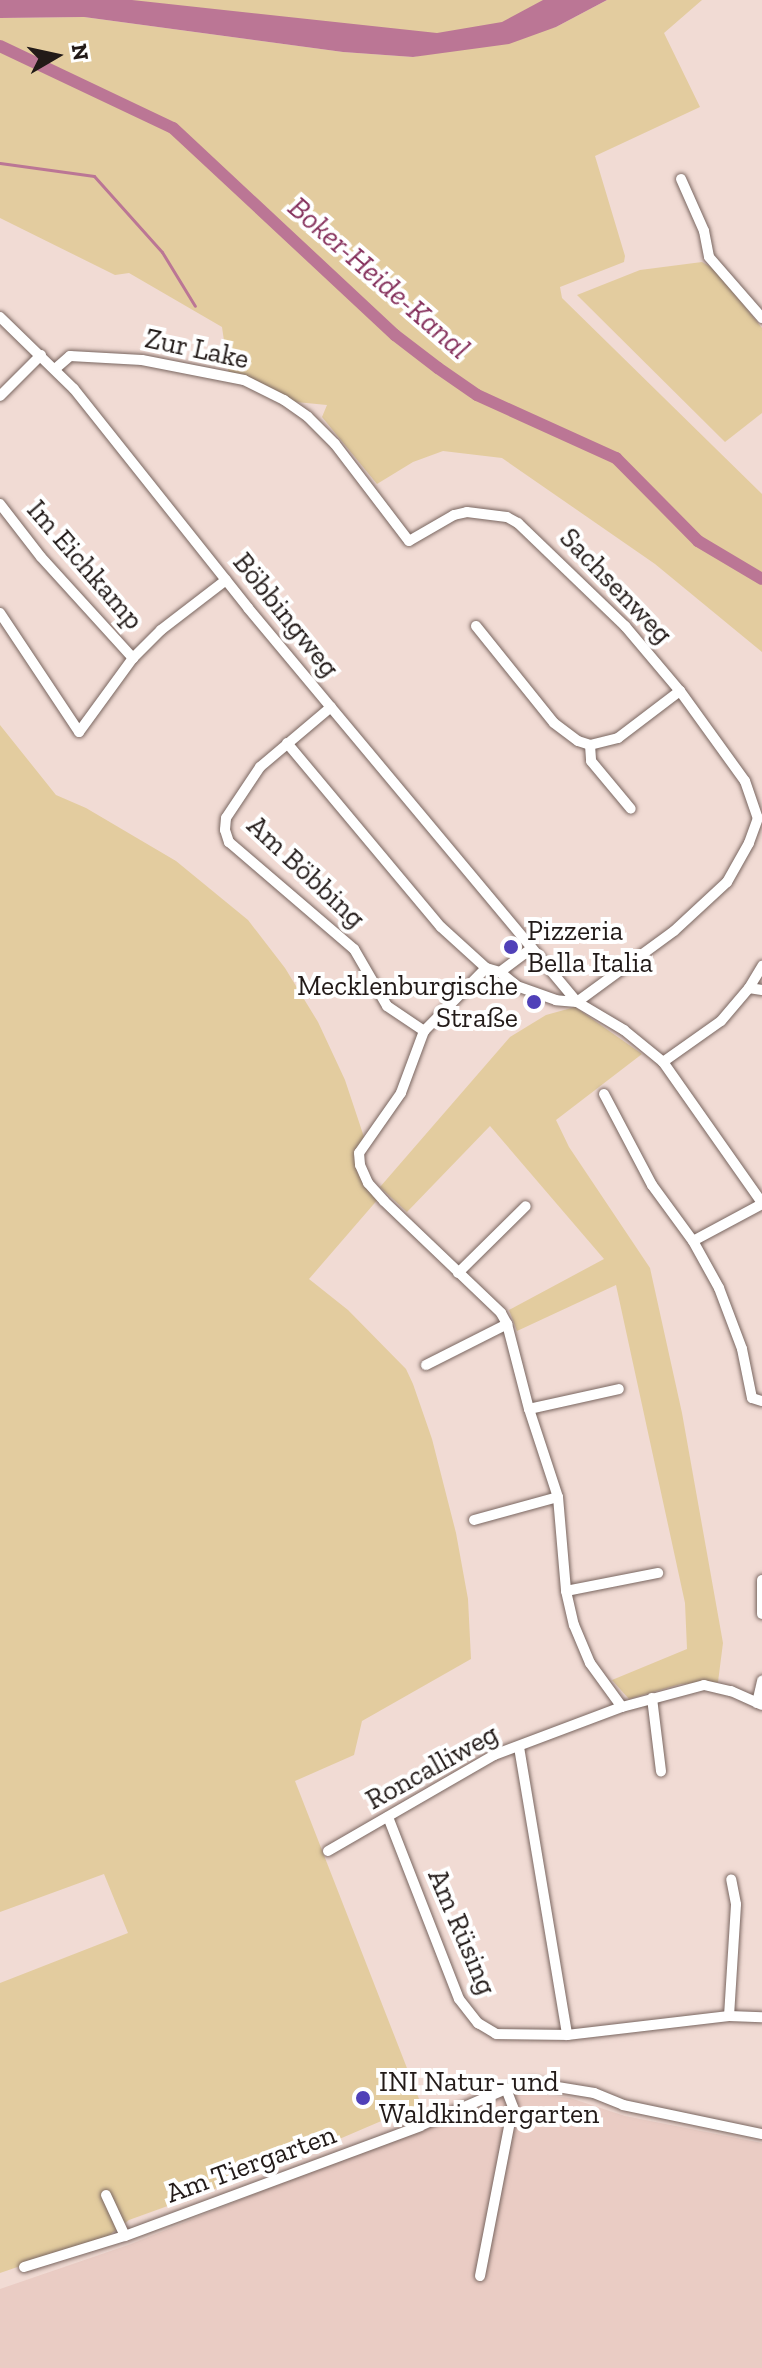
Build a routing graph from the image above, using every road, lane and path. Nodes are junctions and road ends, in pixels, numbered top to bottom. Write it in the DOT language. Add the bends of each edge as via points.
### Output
graph roads {
  1 [pos="681,179"];
  2 [pos="0,317"];
  3 [pos="762,318"];
  4 [pos="41,355"];
  5 [pos="55,369"];
  6 [pos="0,396"];
  7 [pos="0,504"];
  8 [pos="409,541"];
  9 [pos="226,580"];
  10 [pos="0,613"];
  11 [pos="476,626"];
  12 [pos="133,658"];
  13 [pos="680,691"];
  14 [pos="331,707"];
  15 [pos="287,743"];
  16 [pos="590,745"];
  17 [pos="631,809"];
  18 [pos="760,819"];
  19 [pos="532,948"];
  20 [pos="762,966"];
  21 [pos="486,968"];
  22 [pos="500,972"];
  23 [pos="749,988"];
  24 [pos="762,990"];
  25 [pos="577,1002"];
  26 [pos="424,1031"];
  27 [pos="663,1062"];
  28 [pos="604,1094"];
  29 [pos="762,1204"];
  30 [pos="526,1206"];
  31 [pos="693,1241"];
  32 [pos="458,1273"];
  33 [pos="507,1324"];
  34 [pos="426,1365"];
  35 [pos="619,1389"];
  36 [pos="762,1401"];
  37 [pos="529,1409"];
  38 [pos="558,1497"];
  39 [pos="474,1520"];
  40 [pos="658,1573"];
  41 [pos="762,1580"];
  42 [pos="566,1591"];
  43 [pos="762,1614"];
  44 [pos="762,1681"];
  45 [pos="652,1698"];
  46 [pos="760,1704"];
  47 [pos="622,1707"];
  48 [pos="519,1747"];
  49 [pos="661,1771"];
  50 [pos="388,1817"];
  51 [pos="328,1851"];
  52 [pos="731,1879"];
  53 [pos="729,2016"];
  54 [pos="762,2017"];
  55 [pos="567,2035"];
  56 [pos="506,2089"];
  57 [pos="762,2134"];
  58 [pos="106,2195"];
  59 [pos="125,2236"];
  60 [pos="24,2267"];
  61 [pos="480,2276"];
  1 -- 3 [label="street" via="704,231 709,257"];
  2 -- 4 [label="street, Böbbingweg"];
  4 -- 5 [label="street, Böbbingweg"];
  4 -- 6 [label="street"];
  5 -- 8 [label="street, Zur Lake" via="70,356 117,357 244,380 308,417"];
  5 -- 9 [label="street, Böbbingweg"];
  7 -- 12 [label="street, Im Eichkamp"];
  8 -- 13 [label="street, Sachsenweg" via="467,512 518,523 625,626"];
  9 -- 12 [label="street"];
  9 -- 14 [label="street, Böbbingweg"];
  10 -- 12 [label="street" via="79,732"];
  11 -- 16 [label="street" via="554,723"];
  13 -- 16 [label="street" via="618,738"];
  13 -- 18 [label="street, Sachsenweg" via="745,781"];
  14 -- 15 [label="street, Am Böbbing"];
  14 -- 19 [label="street, Böbbingweg"];
  15 -- 21 [label="street" via="441,927"];
  15 -- 26 [label="street, Am Böbbing" via="260,767 226,818 229,842 354,949 387,1006"];
  16 -- 17 [label="street" via="591,761"];
  18 -- 25 [label="street" via="727,882 674,931"];
  19 -- 22 [label="street"];
  19 -- 25 [label="street, Böbbingweg"];
  20 -- 23 [label="street"];
  21 -- 22 [label="street"];
  21 -- 26 [label="street"];
  22 -- 25 [label="street, Böbbingweg" via="517,986"];
  23 -- 24 [label="street"];
  23 -- 27 [label="street" via="721,1021"];
  25 -- 27 [label="street, Böbbingweg"];
  26 -- 32 [label="street" via="401,1093 359,1153 368,1183"];
  27 -- 29 [label="street, Böbbingweg"];
  28 -- 31 [label="street" via="652,1185"];
  29 -- 31 [label="street"];
  30 -- 32 [label="street"];
  31 -- 36 [label="street" via="719,1288 742,1349 752,1398"];
  32 -- 33 [label="street"];
  33 -- 34 [label="street"];
  33 -- 37 [label="street"];
  35 -- 37 [label="street"];
  37 -- 38 [label="street"];
  38 -- 39 [label="street"];
  38 -- 42 [label="street"];
  40 -- 42 [label="street"];
  41 -- 43 [label="street"];
  42 -- 47 [label="street" via="590,1663"];
  44 -- 46 [label="street, Roncalliweg"];
  45 -- 46 [label="street, Roncalliweg" via="704,1685"];
  45 -- 47 [label="street, Roncalliweg"];
  45 -- 49 [label="street"];
  47 -- 48 [label="street, Roncalliweg"];
  48 -- 50 [label="street, Roncalliweg" via="494,1755"];
  48 -- 55 [label="street"];
  50 -- 51 [label="street, Roncalliweg"];
  50 -- 55 [label="street, Am Rüsing" via="459,1999 478,2023 496,2034"];
  52 -- 53 [label="street" via="736,1904"];
  53 -- 54 [label="street, Am Rüsing"];
  53 -- 55 [label="street, Am Rüsing"];
  56 -- 57 [label="street, Am Tiergarten" via="533,2083 564,2086 623,2105"];
  56 -- 59 [label="street, Am Tiergarten"];
  56 -- 61 [label="street" via="513,2107"];
  58 -- 59 [label="street"];
  59 -- 60 [label="street, Am Tiergarten"];
}
